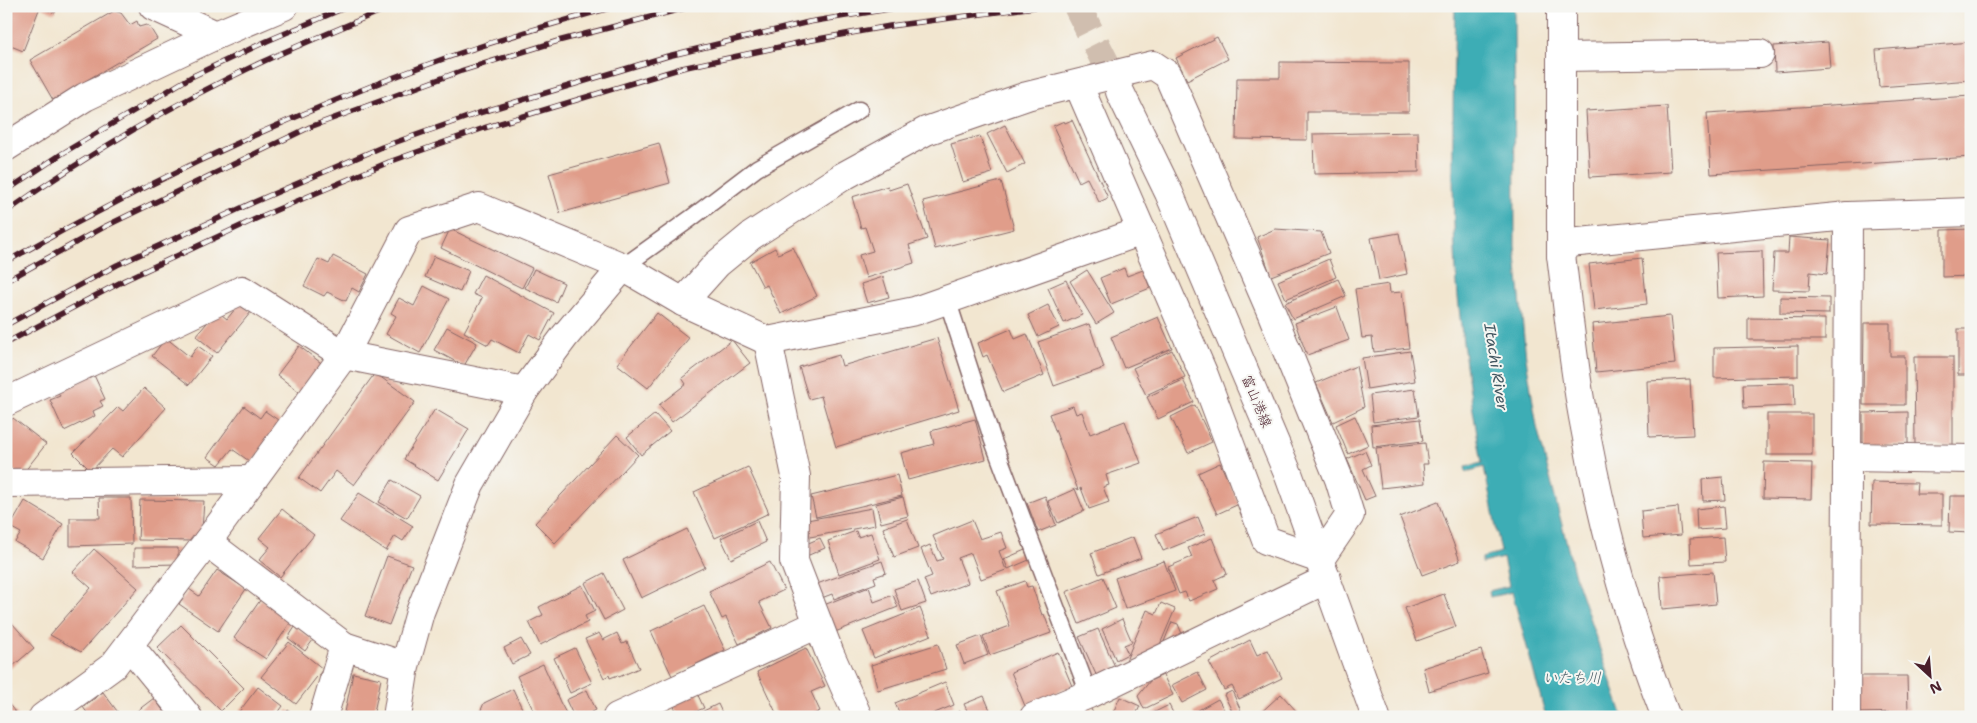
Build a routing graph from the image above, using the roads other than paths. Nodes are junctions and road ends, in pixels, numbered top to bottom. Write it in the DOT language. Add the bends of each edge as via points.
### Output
graph roads {
  1 [pos="153,6"];
  2 [pos="284,6"];
  3 [pos="1561,6"];
  4 [pos="216,35"];
  5 [pos="1760,54"];
  6 [pos="1562,57"];
  7 [pos="1078,84"];
  8 [pos="1120,92"];
  9 [pos="859,110"];
  10 [pos="6,147"];
  11 [pos="1971,212"];
  12 [pos="1848,216"];
  13 [pos="1142,231"];
  14 [pos="1561,255"];
  15 [pos="623,267"];
  16 [pos="947,299"];
  17 [pos="683,302"];
  18 [pos="768,341"];
  19 [pos="344,355"];
  20 [pos="524,391"];
  21 [pos="6,402"];
  22 [pos="1848,456"];
  23 [pos="1971,459"];
  24 [pos="252,480"];
  25 [pos="6,483"];
  26 [pos="207,542"];
  27 [pos="1324,569"];
  28 [pos="818,624"];
  29 [pos="129,645"];
  30 [pos="344,646"];
  31 [pos="405,666"];
  32 [pos="1089,694"];
  33 [pos="43,717"];
  34 [pos="188,717"];
  35 [pos="323,717"];
  36 [pos="397,717"];
  37 [pos="617,717"];
  38 [pos="858,717"];
  39 [pos="1034,717"];
  40 [pos="1376,717"];
  41 [pos="1666,717"];
  42 [pos="1846,717"];
  1 -- 4 [label="street"];
  2 -- 4 [label="street"];
  3 -- 6 [label="street"];
  4 -- 10 [label="street" via="85,96"];
  5 -- 6 [label="street"];
  6 -- 14 [label="street"];
  7 -- 13 [label="street"];
  7 -- 17 [label="street" via="1027,96 926,132 842,177 751,236 717,264"];
  7 -- 27 [label="street" via="1153,65 1168,76 1272,314 1339,479 1350,515"];
  8 -- 27 [label="street, 富山港線" via="1169,193 1289,476"];
  9 -- 15 [label="lane" via="757,168"];
  11 -- 12 [label="street"];
  12 -- 14 [label="street" via="1569,243"];
  12 -- 22 [label="street"];
  13 -- 16 [label="street"];
  13 -- 27 [label="street" via="1204,375 1266,540"];
  14 -- 41 [label="street" via="1582,416 1610,548 1645,662"];
  15 -- 17 [label="street"];
  15 -- 19 [label="street" via="479,207 409,230"];
  15 -- 20 [label="street"];
  16 -- 18 [label="street" via="915,311"];
  16 -- 32 [label="lane" via="993,441"];
  17 -- 18 [label="street"];
  18 -- 28 [label="street" via="796,476 794,561"];
  19 -- 20 [label="street"];
  19 -- 21 [label="street" via="242,290"];
  19 -- 24 [label="street"];
  20 -- 31 [label="street" via="470,484 420,612"];
  22 -- 23 [label="street"];
  22 -- 42 [label="street"];
  24 -- 25 [label="street"];
  24 -- 26 [label="street"];
  26 -- 29 [label="street"];
  26 -- 30 [label="street"];
  27 -- 32 [label="street"];
  27 -- 40 [label="street, 富山港線"];
  28 -- 37 [label="street"];
  28 -- 38 [label="street"];
  29 -- 33 [label="street" via="113,666"];
  29 -- 34 [label="street"];
  30 -- 31 [label="street"];
  30 -- 35 [label="street"];
  31 -- 36 [label="street"];
  32 -- 39 [label="street"];
}
